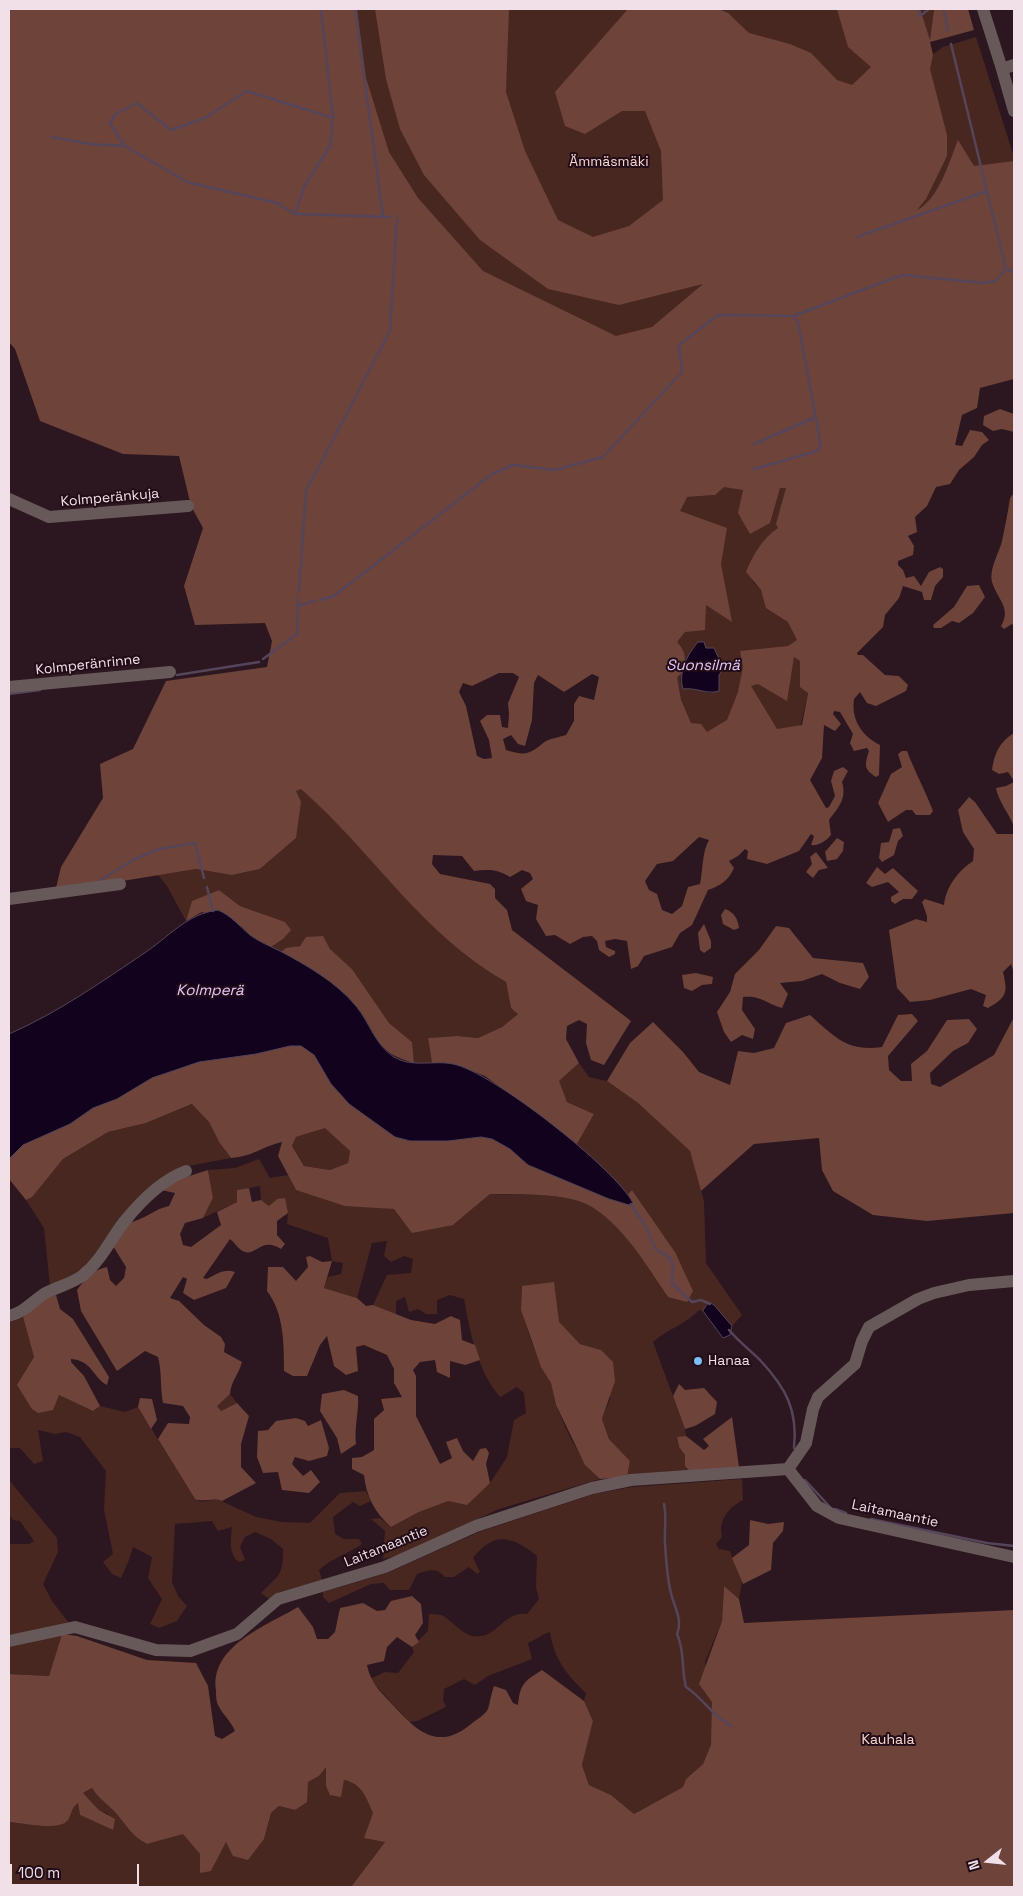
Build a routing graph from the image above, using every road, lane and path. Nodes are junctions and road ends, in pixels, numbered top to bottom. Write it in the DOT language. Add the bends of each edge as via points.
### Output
graph roads {
  1 [pos="983,9"];
  2 [pos="1008,67"];
  3 [pos="1014,110"];
  4 [pos="9,499"];
  5 [pos="188,506"];
  6 [pos="170,672"];
  7 [pos="9,687"];
  8 [pos="120,884"];
  9 [pos="9,899"];
  10 [pos="186,1171"];
  11 [pos="1014,1281"];
  12 [pos="9,1316"];
  13 [pos="788,1469"];
  14 [pos="1014,1557"];
  15 [pos="9,1641"];
  1 -- 2 [label="street"];
  2 -- 3 [label="street"];
  4 -- 5 [label="street, Kolmperänkuja" via="49,517"];
  6 -- 7 [label="street, Kolmperänrinne"];
  8 -- 9 [label="street"];
  10 -- 12 [label="street" via="158,1188 139,1205 97,1261 81,1276"];
  11 -- 13 [label="street" via="968,1285 934,1293 869,1327 855,1364 818,1397 806,1443"];
  13 -- 14 [label="street, Laitamaantie" via="817,1506 839,1518"];
  13 -- 15 [label="street, Laitamaantie" via="631,1480 592,1488 476,1526 385,1567 278,1599 237,1634 190,1651 156,1650 75,1627"];
}
